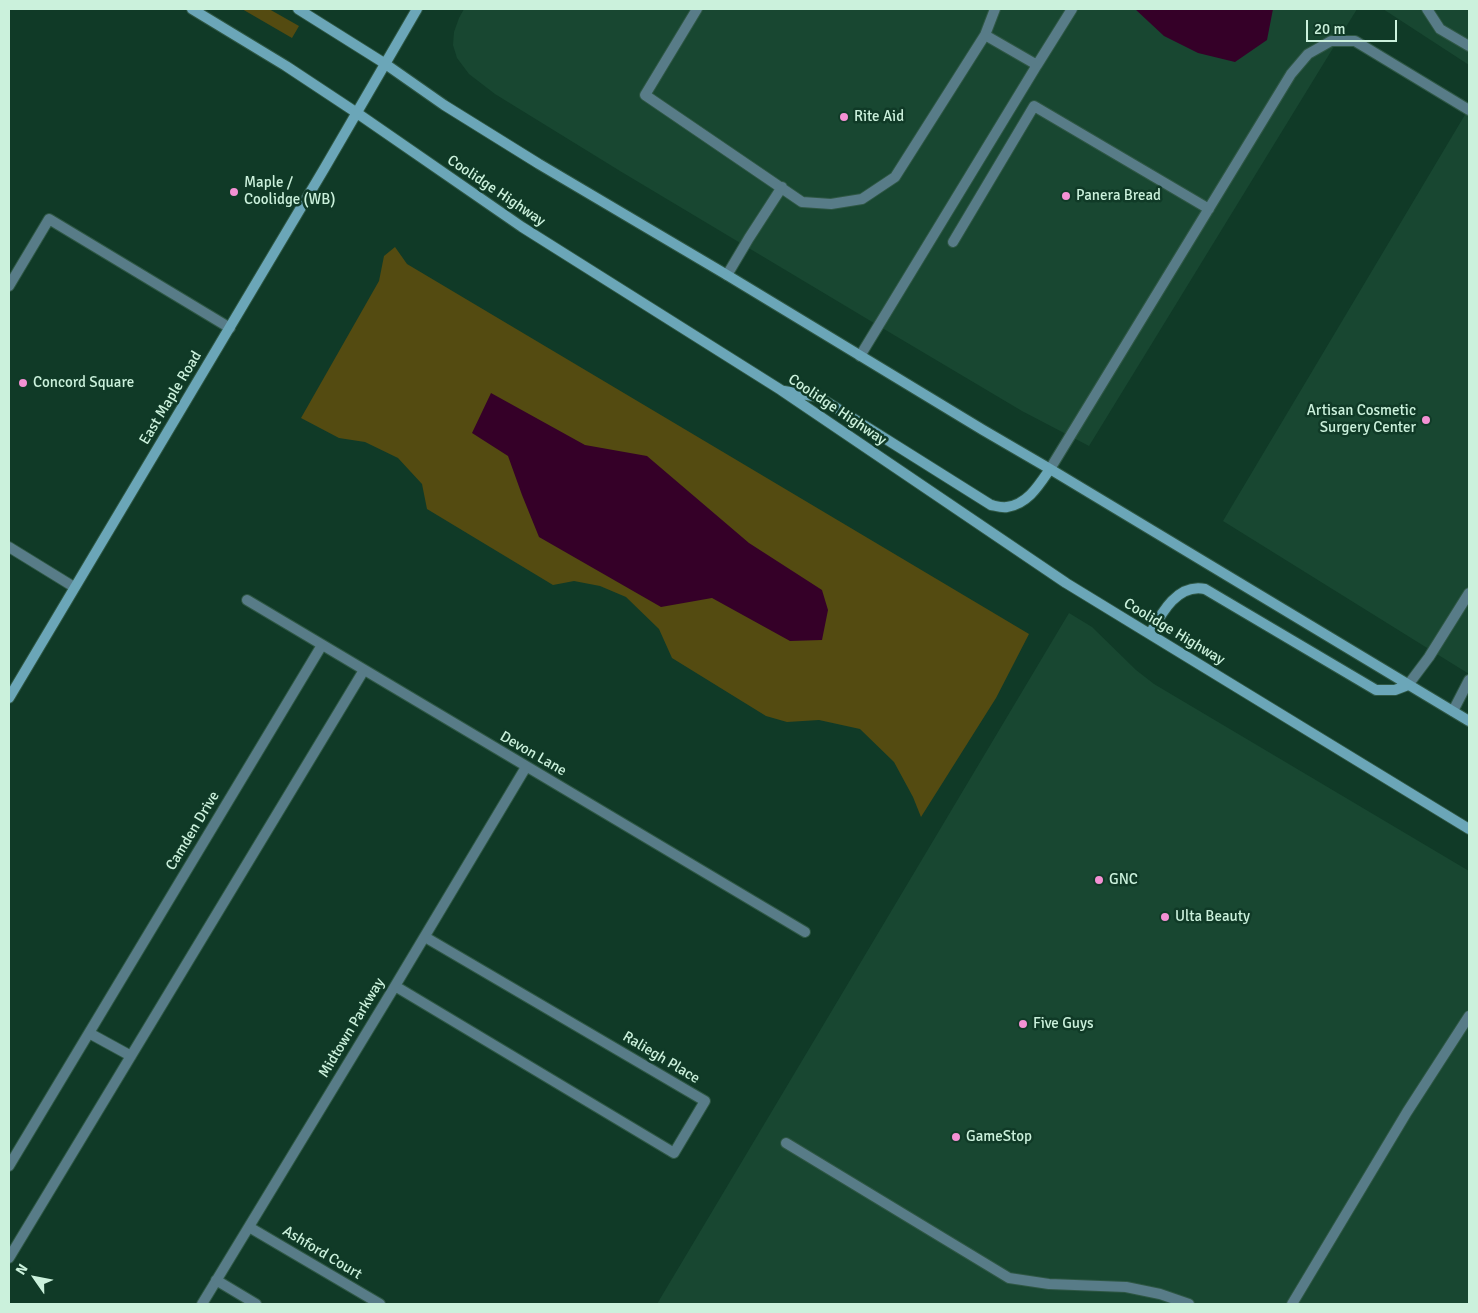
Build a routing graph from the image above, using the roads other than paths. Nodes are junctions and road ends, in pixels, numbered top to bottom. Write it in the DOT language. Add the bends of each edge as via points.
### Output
graph roads {
  1 [pos="192,9"];
  2 [pos="298,9"];
  3 [pos="417,9"];
  4 [pos="696,9"];
  5 [pos="995,9"];
  6 [pos="1072,9"];
  7 [pos="1427,9"];
  8 [pos="985,35"];
  9 [pos="1469,46"];
  10 [pos="384,63"];
  11 [pos="1038,65"];
  12 [pos="1469,110"];
  13 [pos="357,113"];
  14 [pos="782,187"];
  15 [pos="1209,209"];
  16 [pos="953,242"];
  17 [pos="727,275"];
  18 [pos="9,286"];
  19 [pos="230,328"];
  20 [pos="860,356"];
  21 [pos="781,390"];
  22 [pos="1050,469"];
  23 [pos="9,547"];
  24 [pos="74,587"];
  25 [pos="1469,593"];
  26 [pos="247,600"];
  27 [pos="1150,634"];
  28 [pos="322,645"];
  29 [pos="364,670"];
  30 [pos="1469,680"];
  31 [pos="1408,685"];
  32 [pos="9,698"];
  33 [pos="1453,711"];
  34 [pos="1469,721"];
  35 [pos="526,767"];
  36 [pos="1469,829"];
  37 [pos="805,932"];
  38 [pos="425,937"];
  39 [pos="395,986"];
  40 [pos="1469,1016"];
  41 [pos="90,1033"];
  42 [pos="131,1056"];
  43 [pos="786,1143"];
  44 [pos="9,1166"];
  45 [pos="249,1227"];
  46 [pos="9,1258"];
  47 [pos="216,1280"];
  48 [pos="202,1304"];
  49 [pos="256,1304"];
  50 [pos="380,1304"];
  51 [pos="1189,1304"];
  52 [pos="1292,1304"];
  1 -- 13 [label="main road, Coolidge Highway"];
  2 -- 10 [label="main road"];
  3 -- 10 [label="main road, East Maple Road"];
  4 -- 14 [label="street" via="645,95"];
  5 -- 8 [label="street"];
  6 -- 11 [label="street"];
  7 -- 9 [label="street" via="1440,29"];
  8 -- 11 [label="street"];
  8 -- 14 [label="street" via="895,177 862,199 831,204 802,202"];
  10 -- 13 [label="main road, East Maple Road"];
  10 -- 17 [label="main road" via="444,106 531,160"];
  11 -- 20 [label="street"];
  12 -- 15 [label="street" via="1355,41 1331,41 1308,54 1292,74"];
  13 -- 19 [label="main road, East Maple Road"];
  13 -- 21 [label="main road, Coolidge Highway" via="522,227"];
  14 -- 17 [label="street"];
  15 -- 16 [label="street" via="1034,106"];
  15 -- 22 [label="street"];
  17 -- 20 [label="main road"];
  18 -- 19 [label="street" via="49,220"];
  19 -- 24 [label="main road, East Maple Road"];
  20 -- 22 [label="main road"];
  21 -- 22 [label="main road" via="819,397 991,505 1006,507 1024,501"];
  21 -- 27 [label="main road, Coolidge Highway" via="1066,583"];
  22 -- 31 [label="main road"];
  23 -- 24 [label="street"];
  24 -- 32 [label="main road, East Maple Road"];
  25 -- 31 [label="street"];
  26 -- 28 [label="street, Devon Lane"];
  27 -- 31 [label="main road" via="1165,608 1182,593 1198,587 1376,690 1395,690"];
  27 -- 36 [label="main road, Coolidge Highway"];
  28 -- 29 [label="street, Devon Lane"];
  28 -- 41 [label="street, Camden Drive"];
  29 -- 35 [label="street, Devon Lane"];
  29 -- 42 [label="street"];
  30 -- 33 [label="street"];
  31 -- 33 [label="main road"];
  33 -- 34 [label="main road"];
  35 -- 37 [label="street, Devon Lane"];
  35 -- 38 [label="street, Midtown Parkway"];
  38 -- 39 [label="street, Midtown Parkway"];
  38 -- 39 [label="street, Raliegh Place" via="705,1101 674,1153"];
  39 -- 45 [label="street, Midtown Parkway"];
  40 -- 52 [label="street" via="1407,1112"];
  41 -- 42 [label="street"];
  41 -- 44 [label="street, Camden Drive"];
  42 -- 46 [label="street"];
  43 -- 51 [label="street" via="1009,1278 1049,1284 1126,1288 1160,1294"];
  45 -- 47 [label="street, Midtown Parkway"];
  45 -- 50 [label="street, Ashford Court"];
  47 -- 48 [label="street, Midtown Parkway"];
  47 -- 49 [label="street"];
}
